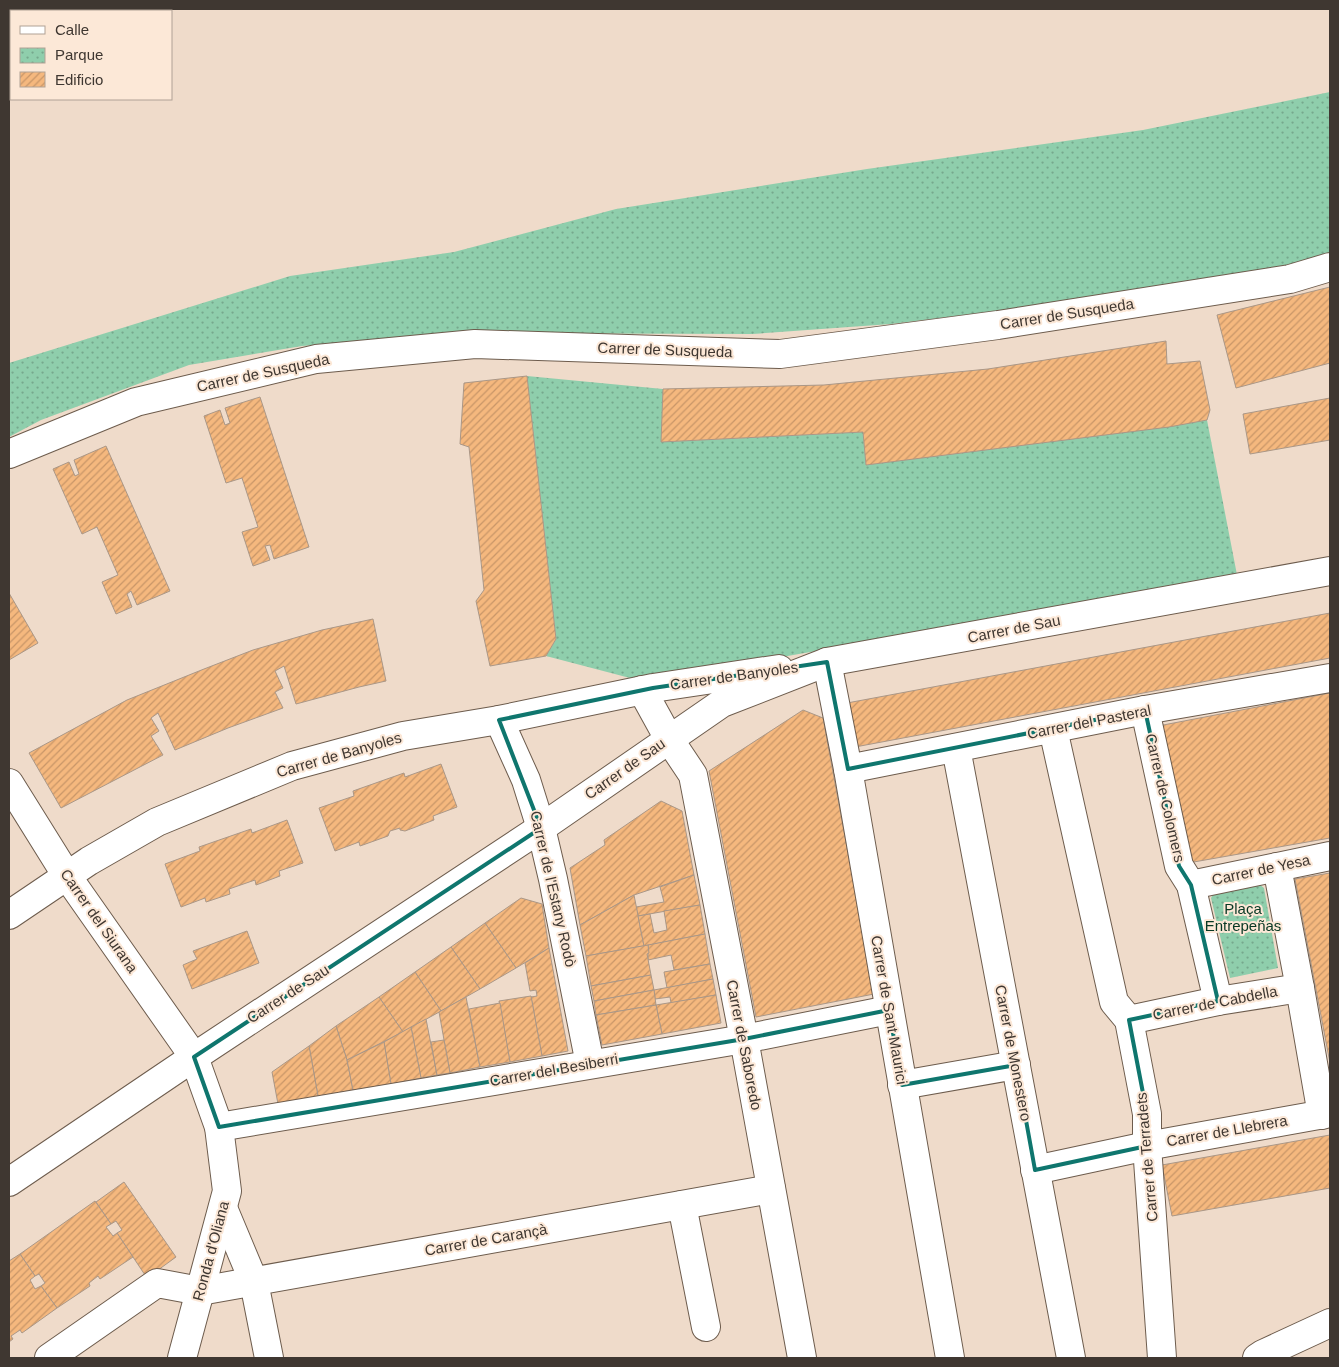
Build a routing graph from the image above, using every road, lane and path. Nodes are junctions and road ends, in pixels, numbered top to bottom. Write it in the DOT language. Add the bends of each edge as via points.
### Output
graph roads {
  1 [pos="1330,266"];
  2 [pos="9,454"];
  3 [pos="1330,571"];
  4 [pos="827,662"];
  5 [pos="1330,678"];
  6 [pos="642,690"];
  7 [pos="1145,710"];
  8 [pos="499,720"];
  9 [pos="1053,729"];
  10 [pos="669,738"];
  11 [pos="956,748"];
  12 [pos="848,769"];
  13 [pos="9,783"];
  14 [pos="541,828"];
  15 [pos="1330,856"];
  16 [pos="1277,867"];
  17 [pos="66,876"];
  18 [pos="1191,885"];
  19 [pos="9,915"];
  20 [pos="1300,988"];
  21 [pos="1218,1001"];
  22 [pos="889,1010"];
  23 [pos="1129,1020"];
  24 [pos="744,1039"];
  25 [pos="194,1057"];
  26 [pos="590,1064"];
  27 [pos="1016,1065"];
  28 [pos="902,1085"];
  29 [pos="1326,1114"];
  30 [pos="219,1128"];
  31 [pos="1147,1146"];
  32 [pos="1035,1170"];
  33 [pos="9,1182"];
  34 [pos="771,1189"];
  35 [pos="682,1205"];
  36 [pos="223,1208"];
  37 [pos="254,1282"];
  38 [pos="200,1292"];
  39 [pos="1330,1323"];
  40 [pos="706,1326"];
  41 [pos="49,1358"];
  42 [pos="182,1358"];
  43 [pos="269,1358"];
  44 [pos="802,1358"];
  45 [pos="950,1358"];
  46 [pos="1070,1358"];
  47 [pos="1162,1358"];
  48 [pos="1257,1358"];
  1 -- 2 [label="street, Carrer de Susqueda" via="1290,279 998,325 780,354 474,344 316,359 136,402"];
  3 -- 4 [label="street, Carrer de Sau"];
  4 -- 6 [label="street, Carrer de Banyoles"];
  4 -- 10 [label="street, Carrer de Sau" via="722,703"];
  4 -- 12 [label="street, Carrer de Sant Maurici"];
  5 -- 7 [label="street, Carrer del Pasteral"];
  6 -- 8 [label="street, Carrer de Banyoles"];
  6 -- 10 [label="street"];
  7 -- 9 [label="street, Carrer del Pasteral"];
  7 -- 18 [label="street, Carrer de Colomers" via="1178,866"];
  8 -- 14 [label="street, Carrer de l'Estany Rodò" via="526,780"];
  8 -- 17 [label="street, Carrer de Banyoles" via="403,736 292,766 157,822"];
  9 -- 11 [label="street, Carrer del Pasteral"];
  9 -- 23 [label="street, Carrer de Terradets" via="1114,1002"];
  10 -- 14 [label="street, Carrer de Sau"];
  10 -- 24 [label="street, Carrer de Saboredo" via="693,775"];
  11 -- 12 [label="street, Carrer del Pasteral"];
  11 -- 27 [label="street, Carrer de Monestero"];
  12 -- 22 [label="street, Carrer de Sant Maurici"];
  13 -- 17 [label="street, Carrer del Siurana"];
  14 -- 25 [label="street, Carrer de Sau"];
  14 -- 26 [label="street, Carrer de l'Estany Rodò"];
  15 -- 16 [label="street, Carrer de Yesa"];
  16 -- 18 [label="street, Carrer de Yesa"];
  16 -- 20 [label="street"];
  17 -- 19 [label="street, Carrer de Banyoles"];
  17 -- 25 [label="street, Carrer del Siurana"];
  18 -- 21 [label="street, Carrer de Colomers"];
  20 -- 21 [label="street, Carrer de Cabdella"];
  20 -- 29 [label="street"];
  21 -- 23 [label="street, Carrer de Cabdella"];
  22 -- 24 [label="street, Carrer del Besiberri"];
  22 -- 28 [label="street, Carrer de Sant Maurici"];
  23 -- 31 [label="street, Carrer de Terradets" via="1147,1114"];
  24 -- 26 [label="street, Carrer del Besiberri"];
  24 -- 34 [label="street, Carrer de Saboredo"];
  25 -- 30 [label="street, Ronda d'Oliana"];
  25 -- 33 [label="street, Carrer de Sau"];
  26 -- 30 [label="street, Carrer del Besiberri"];
  27 -- 28 [label="street"];
  27 -- 32 [label="street, Carrer de Monestero"];
  28 -- 45 [label="street, Carrer de Sant Maurici"];
  29 -- 31 [label="street, Carrer de Llebrera"];
  30 -- 36 [label="street, Ronda d'Oliana" via="227,1192"];
  31 -- 32 [label="street, Carrer de Llebrera"];
  31 -- 47 [label="street, Carrer de Terradets"];
  32 -- 46 [label="street, Carrer de Monestero"];
  34 -- 35 [label="street, Carrer de Carançà"];
  34 -- 44 [label="street, Carrer de Saboredo"];
  35 -- 37 [label="street, Carrer de Carançà"];
  35 -- 40 [label="street"];
  36 -- 37 [label="street"];
  36 -- 38 [label="street, Ronda d'Oliana"];
  37 -- 38 [label="street, Carrer de Carançà"];
  37 -- 43 [label="street"];
  38 -- 41 [label="street" via="157,1283"];
  38 -- 42 [label="street, Ronda d'Oliana"];
  39 -- 48 [label="street"];
}
